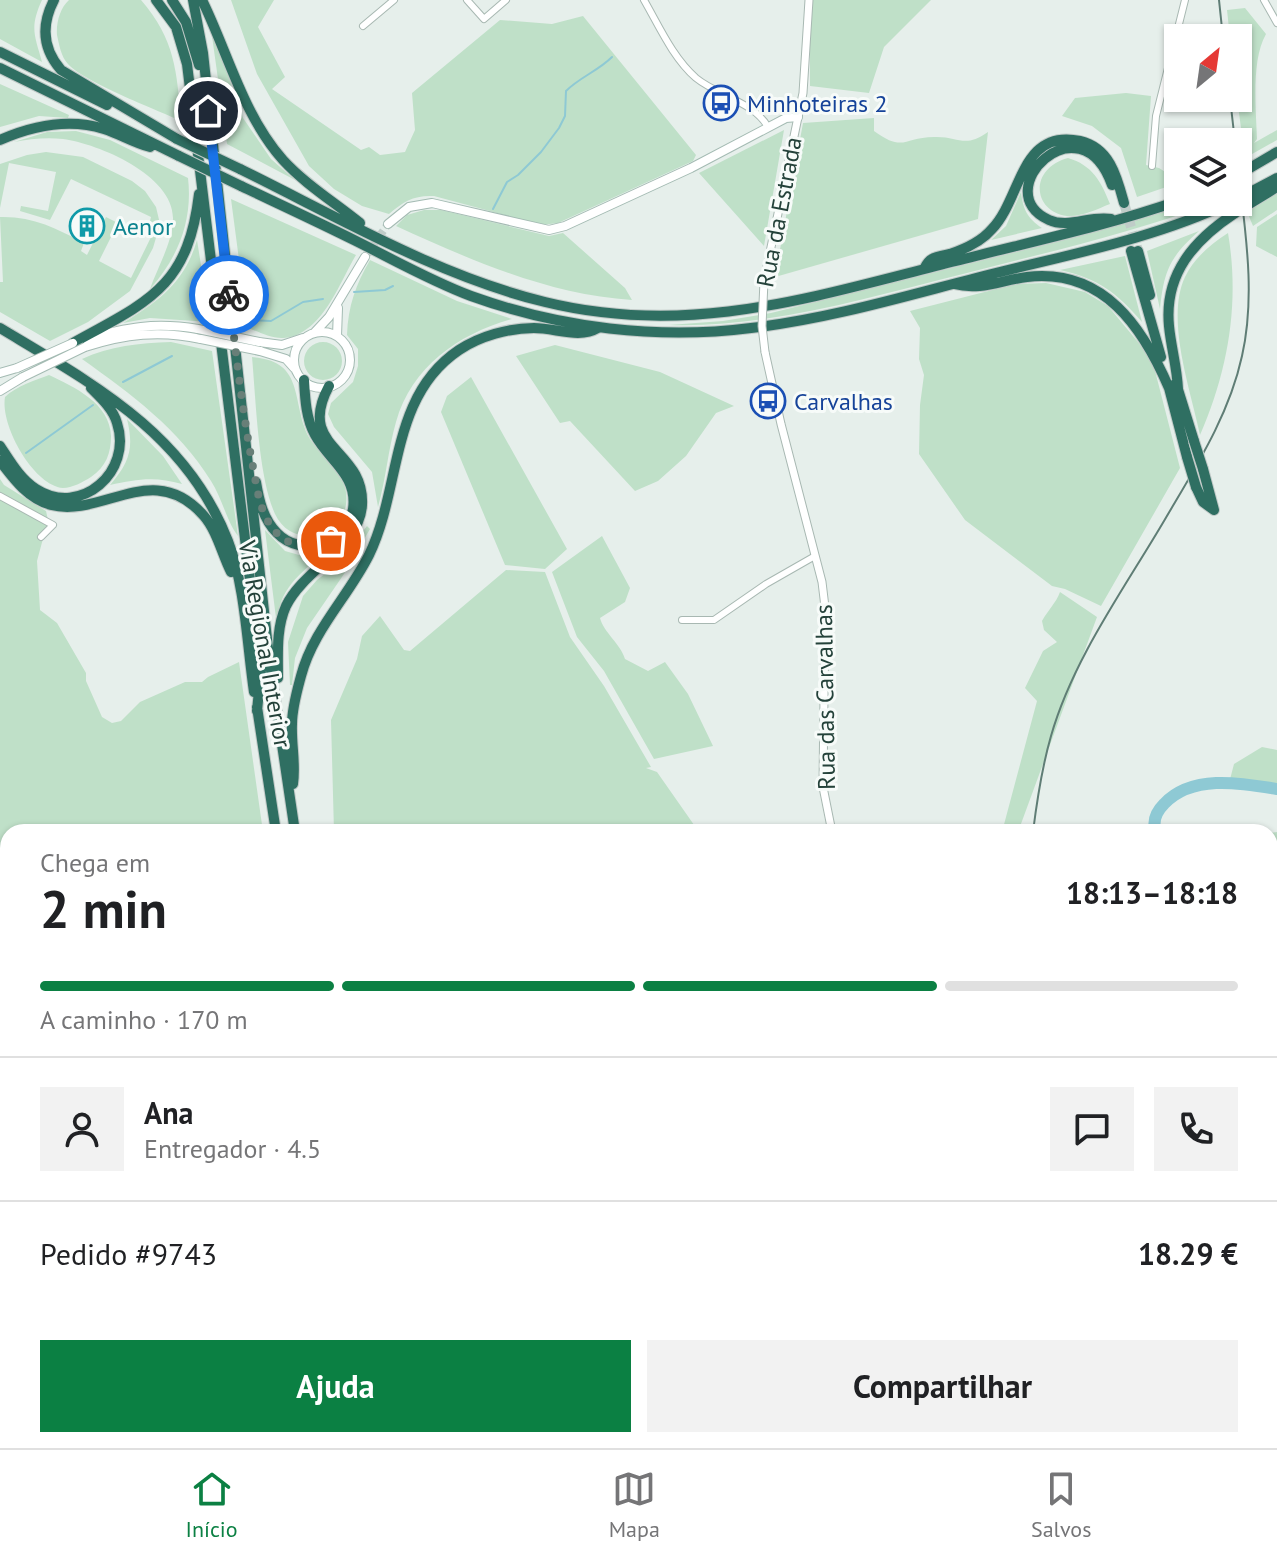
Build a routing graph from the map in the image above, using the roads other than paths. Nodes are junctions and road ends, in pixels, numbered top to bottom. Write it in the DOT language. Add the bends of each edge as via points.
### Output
graph roads {
  1 [pos="54,0"];
  2 [pos="156,0"];
  3 [pos="172,0"];
  4 [pos="193,0"];
  5 [pos="202,0"];
  6 [pos="394,0"];
  7 [pos="467,0"];
  8 [pos="506,0"];
  9 [pos="644,0"];
  10 [pos="809,0"];
  11 [pos="1185,0"];
  12 [pos="1264,0"];
  13 [pos="1277,23"];
  14 [pos="363,26"];
  15 [pos="0,52"];
  16 [pos="0,68"];
  17 [pos="208,111"];
  18 [pos="798,117"];
  19 [pos="768,127"];
  20 [pos="177,139"];
  21 [pos="0,140"];
  22 [pos="1277,152"];
  23 [pos="175,154"];
  24 [pos="1152,166"];
  25 [pos="1252,167"];
  26 [pos="1277,178"];
  27 [pos="201,180"];
  28 [pos="1277,187"];
  29 [pos="1252,194"];
  30 [pos="1252,197"];
  31 [pos="1164,205"];
  32 [pos="1206,216"];
  33 [pos="1225,216"];
  34 [pos="1117,220"];
  35 [pos="388,224"];
  36 [pos="373,234"];
  37 [pos="1135,251"];
  38 [pos="365,257"];
  39 [pos="924,269"];
  40 [pos="952,284"];
  41 [pos="340,299"];
  42 [pos="600,327"];
  43 [pos="0,328"];
  44 [pos="200,334"];
  45 [pos="311,334"];
  46 [pos="337,336"];
  47 [pos="73,343"];
  48 [pos="260,346"];
  49 [pos="297,370"];
  50 [pos="0,373"];
  51 [pos="82,377"];
  52 [pos="304,380"];
  53 [pos="329,386"];
  54 [pos="1173,388"];
  55 [pos="0,391"];
  56 [pos="781,424"];
  57 [pos="246,431"];
  58 [pos="0,446"];
  59 [pos="0,461"];
  60 [pos="0,496"];
  61 [pos="41,537"];
  62 [pos="815,556"];
  63 [pos="239,588"];
  64 [pos="682,620"];
  65 [pos="278,708"];
  66 [pos="257,711"];
  67 [pos="291,798"];
  68 [pos="275,824"];
  69 [pos="294,824"];
  70 [pos="830,824"];
  1 -- 20 [label="highway" via="45,43 61,70"];
  2 -- 27 [label="highway" via="183,46"];
  3 -- 17 [label="highway" via="186,22"];
  4 -- 17 [label="highway"];
  5 -- 36 [label="highway" via="271,145"];
  6 -- 14 [label="street"];
  7 -- 8 [label="street" via="484,19"];
  9 -- 19 [label="street" via="687,70 756,112"];
  10 -- 18 [label="street, Rua da Estrada"];
  11 -- 24 [label="street" via="1156,116"];
  12 -- 13 [label="street"];
  15 -- 20 [label="highway"];
  16 -- 23 [label="highway"];
  17 -- 57 [label="highway, Via Regional Interior"];
  18 -- 19 [label="main road"];
  18 -- 56 [label="street, Rua da Estrada, bridge" via="764,281 765,352"];
  19 -- 35 [label="main road" via="565,226 549,230 432,203 409,207"];
  20 -- 36 [label="highway, bridge"];
  21 -- 23 [label="highway" via="44,126 88,126"];
  22 -- 25 [label="highway"];
  23 -- 42 [label="highway, bridge" via="470,295 557,321"];
  26 -- 29 [label="highway"];
  27 -- 47 [label="highway" via="192,236 160,290 133,312"];
  27 -- 66 [label="highway" via="261,670"];
  28 -- 30 [label="highway"];
  31 -- 34 [label="highway"];
  32 -- 40 [label="highway"];
  33 -- 54 [label="highway" via="1185,257 1173,278 1168,303"];
  34 -- 39 [label="highway"];
  34 -- 39 [label="highway" via="1049,220 1032,204 1027,187 1036,166 1052,151 1069,148 1088,153 1103,166 1121,203 1112,166 1096,147 1076,140 1050,142 1025,165 990,232 970,246 931,259"];
  36 -- 39 [label="highway" via="527,298 641,317 749,310"];
  37 -- 54 [label="highway"];
  38 -- 41 [label="main road"];
  40 -- 42 [label="highway" via="750,328 678,332"];
  40 -- 54 [label="highway" via="971,289 1029,277 1057,278 1092,290 1131,318"];
  41 -- 45 [label="main road"];
  41 -- 46 [label="main road"];
  42 -- 67 [label="highway" via="587,334 532,328 481,339 443,363 417,394 377,537 310,648 301,674 292,723"];
  43 -- 51 [label="highway, Via Regional Interior"];
  44 -- 47 [label="main road" via="168,324 140,325"];
  44 -- 48 [label="main road, bridge"];
  44 -- 55 [label="main road, bridge" via="158,332 112,339 85,347"];
  45 -- 46 [label="main road"];
  45 -- 48 [label="main road" via="282,345"];
  45 -- 49 [label="main road" via="297,348"];
  46 -- 53 [label="main road" via="348,351 348,369"];
  47 -- 50 [label="main road, bridge"];
  48 -- 49 [label="main road"];
  49 -- 52 [label="main road"];
  51 -- 58 [label="highway" via="111,409 120,437 118,460 102,484 75,497 51,496 20,475"];
  51 -- 63 [label="highway, Via Regional Interior" via="140,418 190,472 229,543"];
  52 -- 53 [label="main road"];
  52 -- 57 [label="highway" via="309,423 344,471 354,495 352,515 339,535 310,547 278,534 260,502"];
  53 -- 65 [label="highway" via="318,421 358,478 362,508 355,530 305,578 285,608 278,643"];
  54 -- 54 [label="highway, bridge" via="1196,487 1214,510 1194,441"];
  56 -- 62 [label="street, Rua das Carvalhas"];
  57 -- 65 [label="highway, Via Regional Interior"];
  59 -- 63 [label="highway" via="15,482 51,505 143,490 174,495 207,518"];
  60 -- 61 [label="street" via="53,525"];
  62 -- 64 [label="street" via="714,620"];
  62 -- 70 [label="street, Rua das Carvalhas" via="825,607 823,787"];
  63 -- 66 [label="highway, Via Regional Interior"];
  65 -- 67 [label="highway, Via Regional Interior"];
  66 -- 68 [label="highway, Via Regional Interior"];
  67 -- 69 [label="highway, Via Regional Interior"];
}
